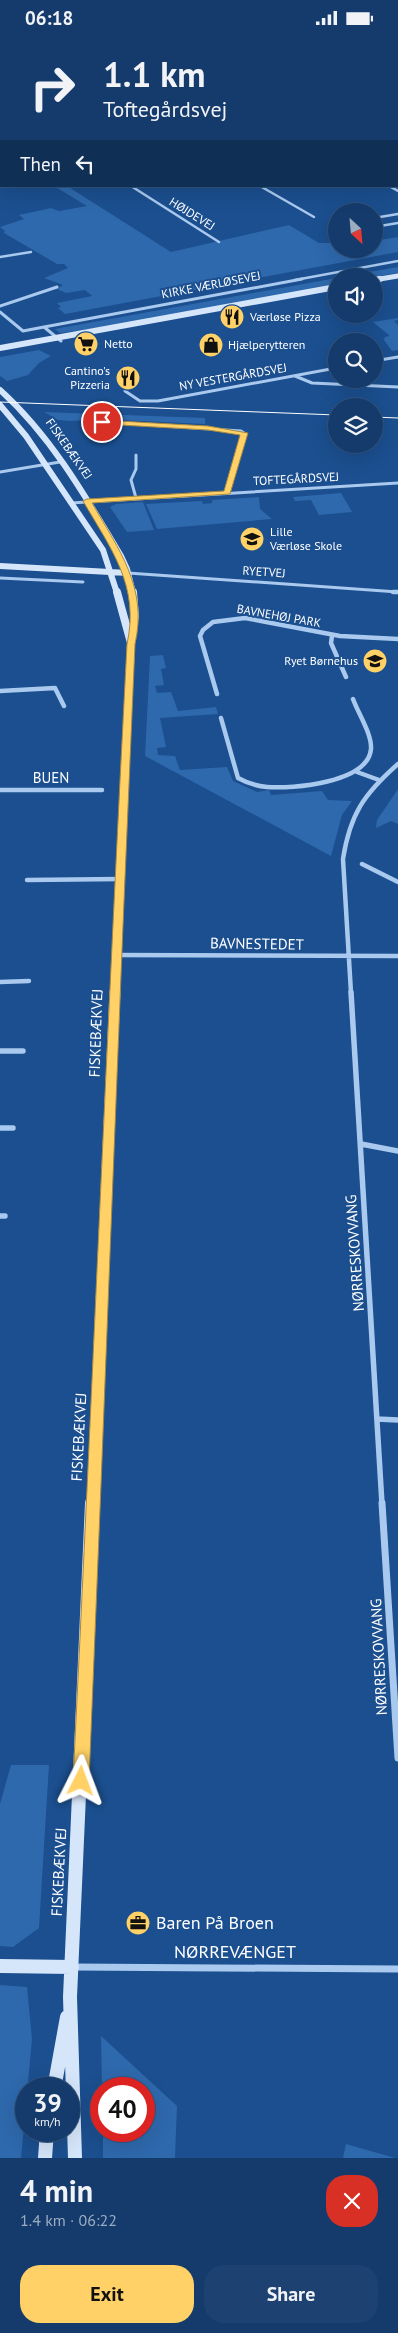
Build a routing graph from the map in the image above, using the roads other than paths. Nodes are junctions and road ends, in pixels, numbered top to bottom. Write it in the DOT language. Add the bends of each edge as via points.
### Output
graph roads {
  1 [pos="133,187"];
  2 [pos="262,187"];
  3 [pos="398,213"];
  4 [pos="383,216"];
  5 [pos="314,217"];
  6 [pos="398,223"];
  7 [pos="383,226"];
  8 [pos="219,241"];
  9 [pos="30,252"];
  10 [pos="0,257"];
  11 [pos="398,261"];
  12 [pos="398,276"];
  13 [pos="383,278"];
  14 [pos="57,287"];
  15 [pos="328,289"];
  16 [pos="0,306"];
  17 [pos="0,312"];
  18 [pos="44,327"];
  19 [pos="59,339"];
  20 [pos="0,348"];
  21 [pos="0,352"];
  22 [pos="398,357"];
  23 [pos="383,360"];
  24 [pos="328,370"];
  25 [pos="295,376"];
  26 [pos="398,387"];
  27 [pos="0,390"];
  28 [pos="125,391"];
  29 [pos="0,405"];
  30 [pos="85,421"];
  31 [pos="136,455"];
  32 [pos="60,462"];
  33 [pos="45,464"];
  34 [pos="0,472"];
  35 [pos="398,483"];
  36 [pos="227,493"];
  37 [pos="136,498"];
  38 [pos="87,501"];
  39 [pos="71,503"];
  40 [pos="0,566"];
  41 [pos="111,571"];
  42 [pos="128,573"];
  43 [pos="0,578"];
  44 [pos="84,582"];
  45 [pos="398,592"];
  46 [pos="332,636"];
  47 [pos="398,639"];
  48 [pos="131,644"];
  49 [pos="346,677"];
  50 [pos="0,691"];
  51 [pos="217,694"];
  52 [pos="352,699"];
  53 [pos="64,706"];
  54 [pos="221,718"];
  55 [pos="398,764"];
  56 [pos="357,771"];
  57 [pos="379,780"];
  58 [pos="0,790"];
  59 [pos="102,790"];
  60 [pos="362,864"];
  61 [pos="121,879"];
  62 [pos="27,880"];
  63 [pos="398,882"];
  64 [pos="116,955"];
  65 [pos="398,956"];
  66 [pos="349,957"];
  67 [pos="29,981"];
  68 [pos="0,982"];
  69 [pos="0,1051"];
  70 [pos="23,1051"];
  71 [pos="0,1128"];
  72 [pos="14,1128"];
  73 [pos="361,1145"];
  74 [pos="398,1151"];
  75 [pos="377,1419"];
  76 [pos="398,1420"];
  77 [pos="398,1758"];
  78 [pos="0,1966"];
  79 [pos="72,1967"];
  80 [pos="398,1969"];
  81 [pos="70,1997"];
  82 [pos="56,2077"];
  83 [pos="46,2142"];
  84 [pos="45,2158"];
  85 [pos="75,2158"];
  1 -- 8 [label="street, HØJDEVEJ"];
  2 -- 5 [label="street"];
  3 -- 4 [label="street"];
  6 -- 7 [label="street"];
  9 -- 10 [label="street"];
  11 -- 18 [label="street, KIRKE VÆRLØSEVEJ"];
  12 -- 13 [label="street"];
  14 -- 16 [label="street"];
  15 -- 19 [label="street, KIRKE VÆRLØSEVEJ"];
  17 -- 18 [label="street, KIRKE VÆRLØSEVEJ" via="23,331"];
  18 -- 19 [label="street"];
  19 -- 20 [label="street, KIRKE VÆRLØSEVEJ"];
  19 -- 21 [label="street, KIRKE VÆRLØSEVEJ"];
  22 -- 23 [label="street"];
  24 -- 25 [label="street, NY VESTERGÅRDSVEJ"];
  25 -- 26 [label="street" via="312,383"];
  25 -- 28 [label="street, NY VESTERGÅRDSVEJ" via="158,401 134,399"];
  27 -- 32 [label="street, FISKEBÆKVEJ" via="31,421"];
  29 -- 33 [label="street, FISKEBÆKVEJ"];
  30 -- 36 [label="street" via="241,431 244,433"];
  31 -- 37 [label="street" via="132,480"];
  32 -- 33 [label="street"];
  32 -- 38 [label="street, FISKEBÆKVEJ"];
  33 -- 34 [label="street"];
  33 -- 39 [label="street, FISKEBÆKVEJ"];
  35 -- 36 [label="street, TOFTEGÅRDSVEJ"];
  36 -- 37 [label="street, TOFTEGÅRDSVEJ"];
  37 -- 38 [label="street, TOFTEGÅRDSVEJ"];
  38 -- 39 [label="street, TOFTEGÅRDSVEJ"];
  38 -- 42 [label="street, FISKEBÆKVEJ"];
  39 -- 41 [label="street, FISKEBÆKVEJ" via="103,550"];
  40 -- 41 [label="street"];
  41 -- 42 [label="street"];
  41 -- 48 [label="street, FISKEBÆKVEJ"];
  42 -- 45 [label="street, RYETVEJ"];
  42 -- 48 [label="street, FISKEBÆKVEJ" via="136,625"];
  43 -- 44 [label="street"];
  46 -- 47 [label="street, BAVNEHØJ PARK"];
  46 -- 49 [label="street, BAVNEHØJ PARK" via="331,643"];
  46 -- 51 [label="street, BAVNEHØJ PARK" via="245,618 210,622 203,627 200,636"];
  48 -- 61 [label="street, FISKEBÆKVEJ"];
  50 -- 53 [label="street" via="55,688"];
  52 -- 56 [label="street" via="371,750 368,763"];
  54 -- 56 [label="street" via="242,783 264,788 325,783"];
  55 -- 57 [label="street, NØRRESKOVVANG"];
  56 -- 57 [label="street"];
  57 -- 66 [label="street, NØRRESKOVVANG" via="359,805 347,830 343,859"];
  58 -- 59 [label="street, BUEN"];
  60 -- 63 [label="street"];
  61 -- 62 [label="street"];
  61 -- 64 [label="street, FISKEBÆKVEJ"];
  64 -- 66 [label="street, BAVNESTEDET"];
  64 -- 79 [label="street, FISKEBÆKVEJ"];
  65 -- 66 [label="street, BAVNESTEDET"];
  66 -- 73 [label="street, NØRRESKOVVANG"];
  67 -- 68 [label="street"];
  69 -- 70 [label="street"];
  71 -- 72 [label="street"];
  73 -- 74 [label="street"];
  73 -- 75 [label="street, NØRRESKOVVANG"];
  75 -- 76 [label="street"];
  75 -- 77 [label="street, NØRRESKOVVANG"];
  78 -- 79 [label="street"];
  79 -- 80 [label="street, NØRREVÆNGET"];
  79 -- 81 [label="street, FISKEBÆKVEJ"];
  81 -- 82 [label="street, FISKEBÆKVEJ"];
  81 -- 85 [label="street, FISKEBÆKVEJ"];
  83 -- 84 [label="street"];
}
